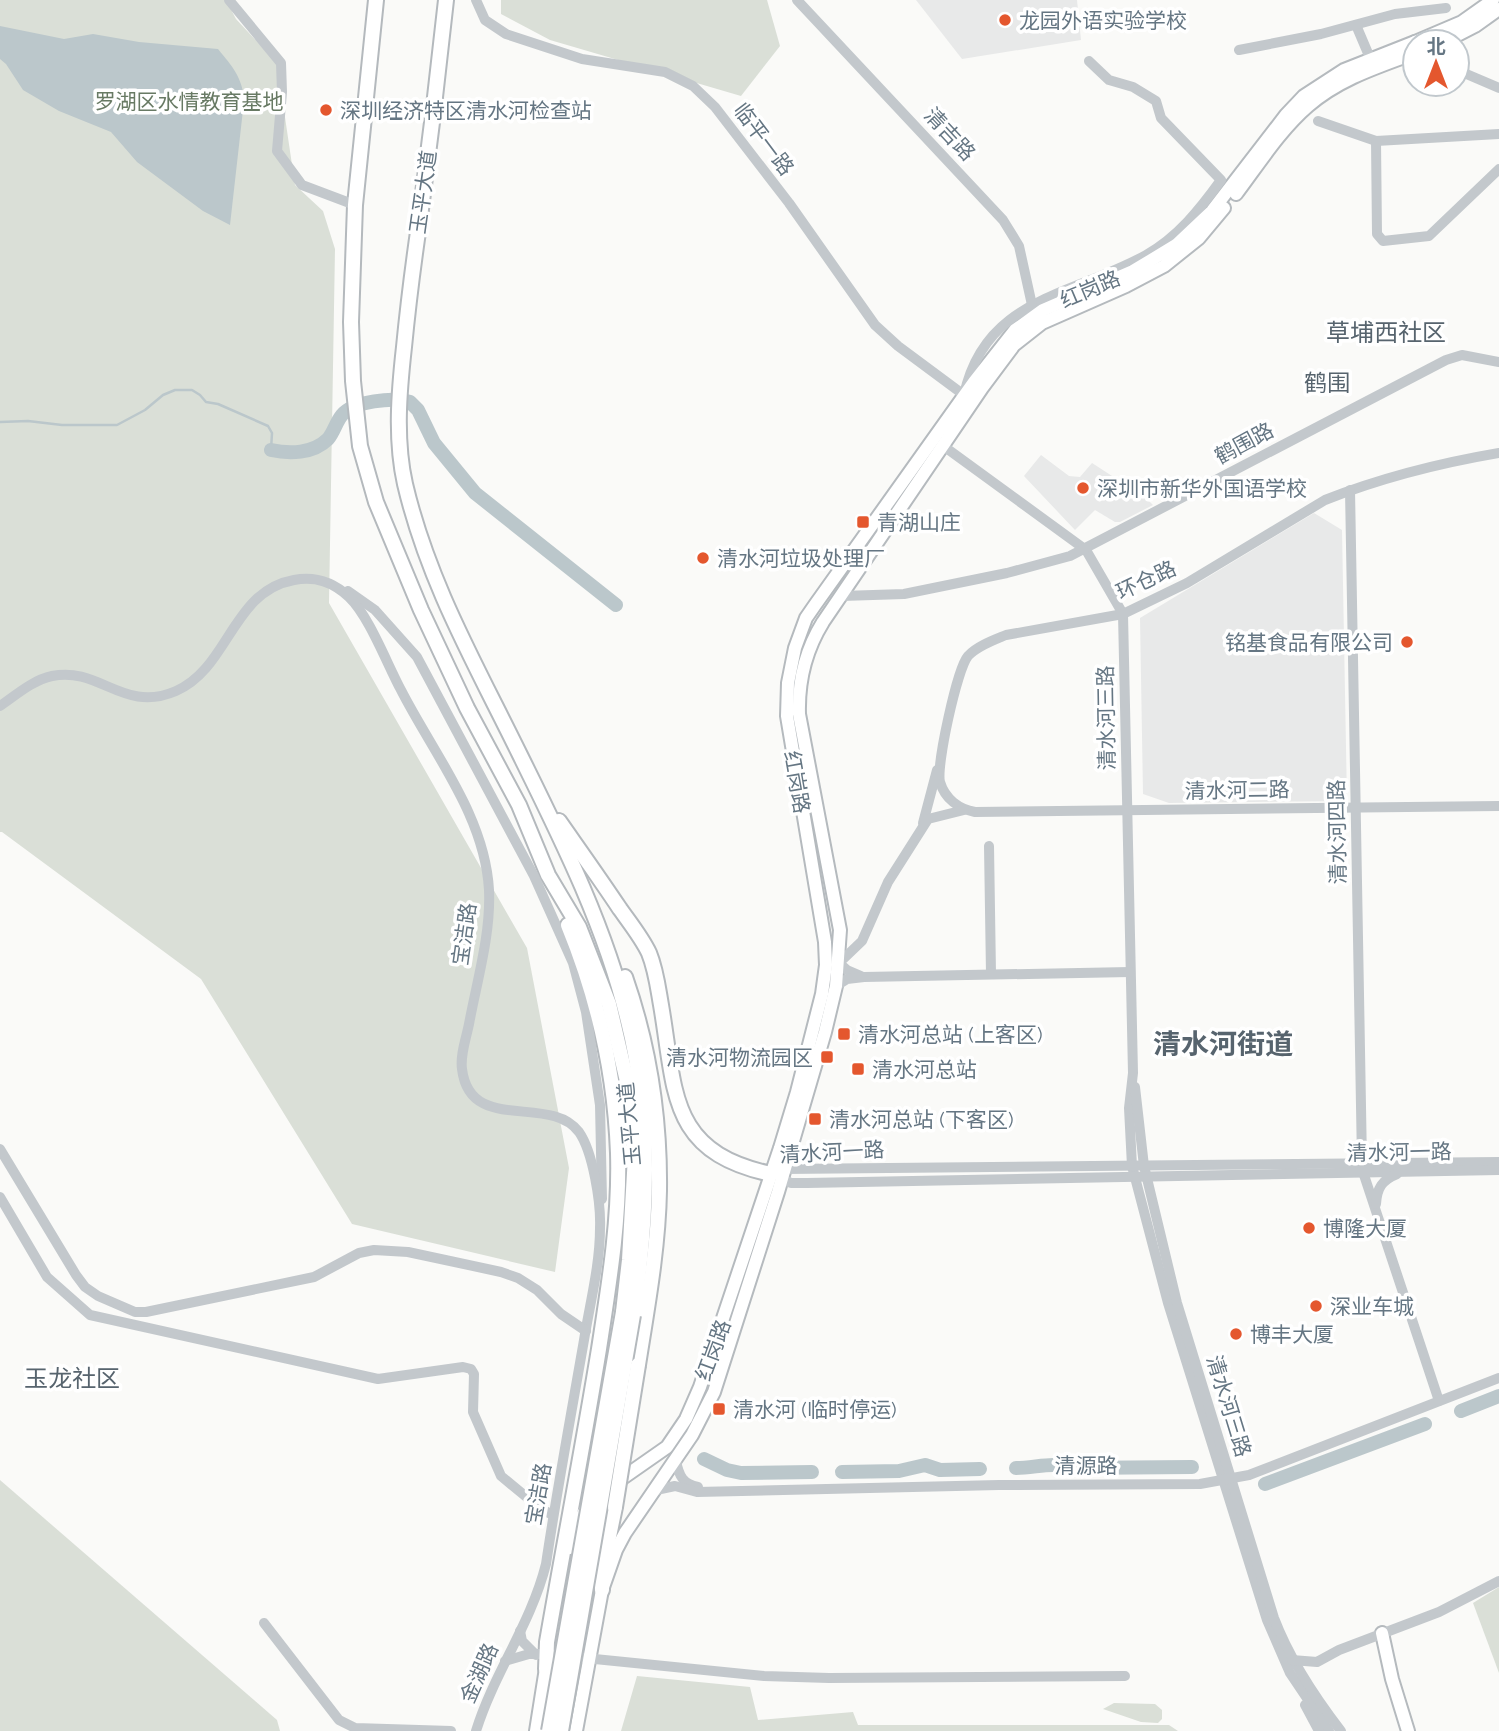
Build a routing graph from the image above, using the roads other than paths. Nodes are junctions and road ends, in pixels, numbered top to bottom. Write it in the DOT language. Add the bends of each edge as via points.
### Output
graph roads {
  1 [pos="229,0"];
  2 [pos="376,0"];
  3 [pos="446,0"];
  4 [pos="477,0"];
  5 [pos="797,0"];
  6 [pos="1493,0"];
  7 [pos="1446,8"];
  8 [pos="1499,9"];
  9 [pos="1356,25"];
  10 [pos="1448,28"];
  11 [pos="1471,28"];
  12 [pos="1401,47"];
  13 [pos="1239,50"];
  14 [pos="1370,58"];
  15 [pos="1401,59"];
  16 [pos="1089,61"];
  17 [pos="1471,76"];
  18 [pos="1499,88"];
  19 [pos="1318,121"];
  20 [pos="1499,134"];
  21 [pos="1376,141"];
  22 [pos="1499,169"];
  23 [pos="355,205"];
  24 [pos="1032,305"];
  25 [pos="1499,362"];
  26 [pos="964,395"];
  27 [pos="942,446"];
  28 [pos="1499,453"];
  29 [pos="1350,490"];
  30 [pos="1086,550"];
  31 [pos="841,568"];
  32 [pos="853,579"];
  33 [pos="330,583"];
  34 [pos="842,596"];
  35 [pos="1123,614"];
  36 [pos="0,706"];
  37 [pos="942,751"];
  38 [pos="520,754"];
  39 [pos="1499,806"];
  40 [pos="1356,808"];
  41 [pos="964,810"];
  42 [pos="1126,811"];
  43 [pos="558,820"];
  44 [pos="922,827"];
  45 [pos="989,846"];
  46 [pos="548,876"];
  47 [pos="839,963"];
  48 [pos="1130,972"];
  49 [pos="991,974"];
  50 [pos="864,976"];
  51 [pos="836,986"];
  52 [pos="1133,1073"];
  53 [pos="0,1149"];
  54 [pos="1499,1162"];
  55 [pos="1362,1167"];
  56 [pos="1499,1170"];
  57 [pos="1133,1171"];
  58 [pos="1145,1171"];
  59 [pos="1408,1171"];
  60 [pos="779,1174"];
  61 [pos="0,1197"];
  62 [pos="1376,1212"];
  63 [pos="601,1224"];
  64 [pos="628,1313"];
  65 [pos="586,1331"];
  66 [pos="1499,1376"];
  67 [pos="1439,1399"];
  68 [pos="676,1461"];
  69 [pos="1226,1477"];
  70 [pos="656,1490"];
  71 [pos="553,1515"];
  72 [pos="1499,1581"];
  73 [pos="602,1590"];
  74 [pos="264,1623"];
  75 [pos="520,1631"];
  76 [pos="1382,1633"];
  77 [pos="590,1657"];
  78 [pos="544,1658"];
  79 [pos="505,1661"];
  80 [pos="1289,1661"];
  81 [pos="1290,1673"];
  82 [pos="1125,1676"];
  83 [pos="1312,1706"];
  84 [pos="451,1731"];
  85 [pos="476,1731"];
  86 [pos="536,1731"];
  87 [pos="549,1731"];
  88 [pos="561,1731"];
  89 [pos="576,1731"];
  90 [pos="1321,1731"];
  91 [pos="1329,1731"];
  92 [pos="1341,1731"];
  93 [pos="1408,1731"];
  1 -- 23 [label="street" via="281,64 277,151 302,185"];
  2 -- 23 [label="highway"];
  3 -- 38 [label="highway, 玉平大道" via="404,343 400,450 415,521 455,629"];
  4 -- 26 [label="street, 临平一路" via="485,20 506,34 582,59 665,72 702,93 789,203 875,325"];
  5 -- 24 [label="street, 清吉路" via="1003,220 1018,246"];
  6 -- 10 [label="main road, 红岗路"];
  7 -- 9 [label="street" via="1395,14"];
  8 -- 11 [label="main road"];
  9 -- 13 [label="street"];
  9 -- 14 [label="street"];
  12 -- 14 [label="main road, 红岗路"];
  14 -- 26 [label="main road, 红岗路" via="1304,96 1184,239 1133,271 1029,318 1003,343"];
  15 -- 27 [label="main road, 红岗路" via="1349,79 1306,108 1208,229 1173,260 1026,334 1004,357"];
  16 -- 24 [label="street" via="1109,80 1156,101 1161,118 1221,180 1187,223 1158,247"];
  17 -- 18 [label="street"];
  19 -- 21 [label="street"];
  20 -- 21 [label="street"];
  21 -- 22 [label="street" via="1377,234 1383,241 1429,236"];
  23 -- 46 [label="highway, 玉平大道" via="353,381 360,446 376,502"];
  24 -- 26 [label="street" via="991,339 969,374"];
  25 -- 30 [label="street, 鹤围路" via="1462,355 1446,360"];
  26 -- 31 [label="main road, 红岗路"];
  27 -- 30 [label="street, 清水河三路"];
  27 -- 32 [label="main road, 红岗路"];
  28 -- 29 [label="street, 环仓路" via="1452,461"];
  29 -- 35 [label="street, 环仓路"];
  29 -- 40 [label="street, 清水河四路"];
  30 -- 34 [label="street, 鹤围路" via="904,594"];
  30 -- 35 [label="street, 清水河三路"];
  31 -- 32 [label="main road" via="853,571"];
  31 -- 60 [label="main road, 红岗路" via="806,618 788,683 789,735 820,904 826,965"];
  32 -- 34 [label="main road, 红岗路"];
  33 -- 36 [label="street" via="300,579 262,593 201,673 170,694 134,697 84,677 57,675 40,680"];
  33 -- 63 [label="street" via="375,610 417,657 551,912 573,963 586,1012 600,1105"];
  33 -- 63 [label="street, 宝洁路" via="360,612 460,796 480,845 489,892 484,948 462,1061 466,1082 491,1108 552,1115 574,1127 586,1149"];
  34 -- 47 [label="main road, 红岗路" via="810,645 799,702 840,930"];
  35 -- 37 [label="street, 环仓路" via="1006,635 968,655"];
  35 -- 42 [label="street, 清水河三路"];
  37 -- 41 [label="street, 环仓路" via="940,782 953,803"];
  37 -- 44 [label="street"];
  38 -- 43 [label="highway"];
  38 -- 64 [label="highway, 玉平大道" via="598,927 629,1022 643,1112 645,1169 643,1236"];
  39 -- 40 [label="street, 清水河二路"];
  40 -- 42 [label="street, 清水河二路"];
  40 -- 55 [label="street, 清水河四路"];
  41 -- 42 [label="street, 清水河二路"];
  41 -- 44 [label="street" via="928,819"];
  42 -- 48 [label="street, 清水河三路"];
  43 -- 60 [label="highway" via="648,952 676,1098 690,1130 719,1156 749,1169"];
  43 -- 73 [label="highway, bridge" via="599,905 636,1008 657,1122 659,1192 653,1265"];
  44 -- 47 [label="street" via="888,882 862,941"];
  45 -- 49 [label="street"];
  46 -- 64 [label="highway, 玉平大道" via="600,975 629,1090 635,1156"];
  46 -- 78 [label="highway" via="580,953 599,1018 615,1115 618,1182 610,1279"];
  47 -- 50 [label="street"];
  47 -- 51 [label="main road, 红岗路"];
  48 -- 49 [label="street"];
  48 -- 52 [label="street, 清水河三路"];
  49 -- 50 [label="street"];
  50 -- 51 [label="street"];
  51 -- 60 [label="main road, 红岗路"];
  52 -- 57 [label="street, 清水河三路" via="1129,1108"];
  52 -- 58 [label="street, 清水河三路"];
  53 -- 65 [label="street" via="85,1287 135,1312 314,1277 374,1250 408,1252 510,1275 530,1285"];
  54 -- 55 [label="street, 清水河一路"];
  55 -- 58 [label="street, 清水河一路"];
  55 -- 59 [label="street, 清水河一路"];
  55 -- 62 [label="street, 清水河四路"];
  56 -- 59 [label="street, 清水河一路"];
  57 -- 58 [label="street, 清水河一路"];
  57 -- 60 [label="street, 清水河一路" via="799,1183"];
  57 -- 69 [label="street, 清水河三路" via="1168,1303"];
  58 -- 69 [label="street, 清水河三路"];
  59 -- 62 [label="street" via="1384,1181 1378,1189"];
  60 -- 68 [label="main road, 红岗路" via="715,1392"];
  60 -- 78 [label="main road, 红岗路" via="686,1419 660,1453 602,1492 577,1524"];
  61 -- 71 [label="street" via="47,1277 90,1315 378,1379 471,1369 473,1412 501,1476"];
  62 -- 67 [label="street, 清水河四路"];
  63 -- 65 [label="street, 宝洁路"];
  64 -- 87 [label="highway, 玉平大道, bridge"];
  64 -- 88 [label="highway, 玉平大道, bridge"];
  65 -- 71 [label="street, 宝洁路"];
  66 -- 67 [label="street, 清源路"];
  67 -- 69 [label="street, 清源路" via="1249,1475"];
  68 -- 69 [label="street, 清源路" via="678,1474 688,1485 698,1487"];
  68 -- 70 [label="main road, 红岗路"];
  69 -- 70 [label="street, 清源路" via="1200,1484 697,1492 675,1486"];
  69 -- 80 [label="street, 清水河三路" via="1267,1620"];
  70 -- 73 [label="main road, 红岗路" via="620,1542"];
  71 -- 75 [label="street, 宝洁路" via="540,1589"];
  72 -- 76 [label="street" via="1439,1612"];
  73 -- 77 [label="main road, 红岗路"];
  74 -- 84 [label="street" via="347,1725"];
  75 -- 78 [label="street" via="522,1641"];
  75 -- 79 [label="street, 金湖路"];
  76 -- 80 [label="street" via="1317,1662"];
  76 -- 93 [label="main road"];
  77 -- 78 [label="street"];
  77 -- 82 [label="street" via="817,1678"];
  77 -- 89 [label="main road, 红岗路"];
  78 -- 79 [label="street"];
  78 -- 86 [label="main road, 红岗路"];
  79 -- 85 [label="street, 金湖路"];
  80 -- 81 [label="street, 清水河三路"];
  80 -- 92 [label="street, 清水河三路"];
  81 -- 83 [label="street, 清水河三路"];
  81 -- 90 [label="street"];
  83 -- 90 [label="street"];
  83 -- 91 [label="street, 清水河三路"];
}
